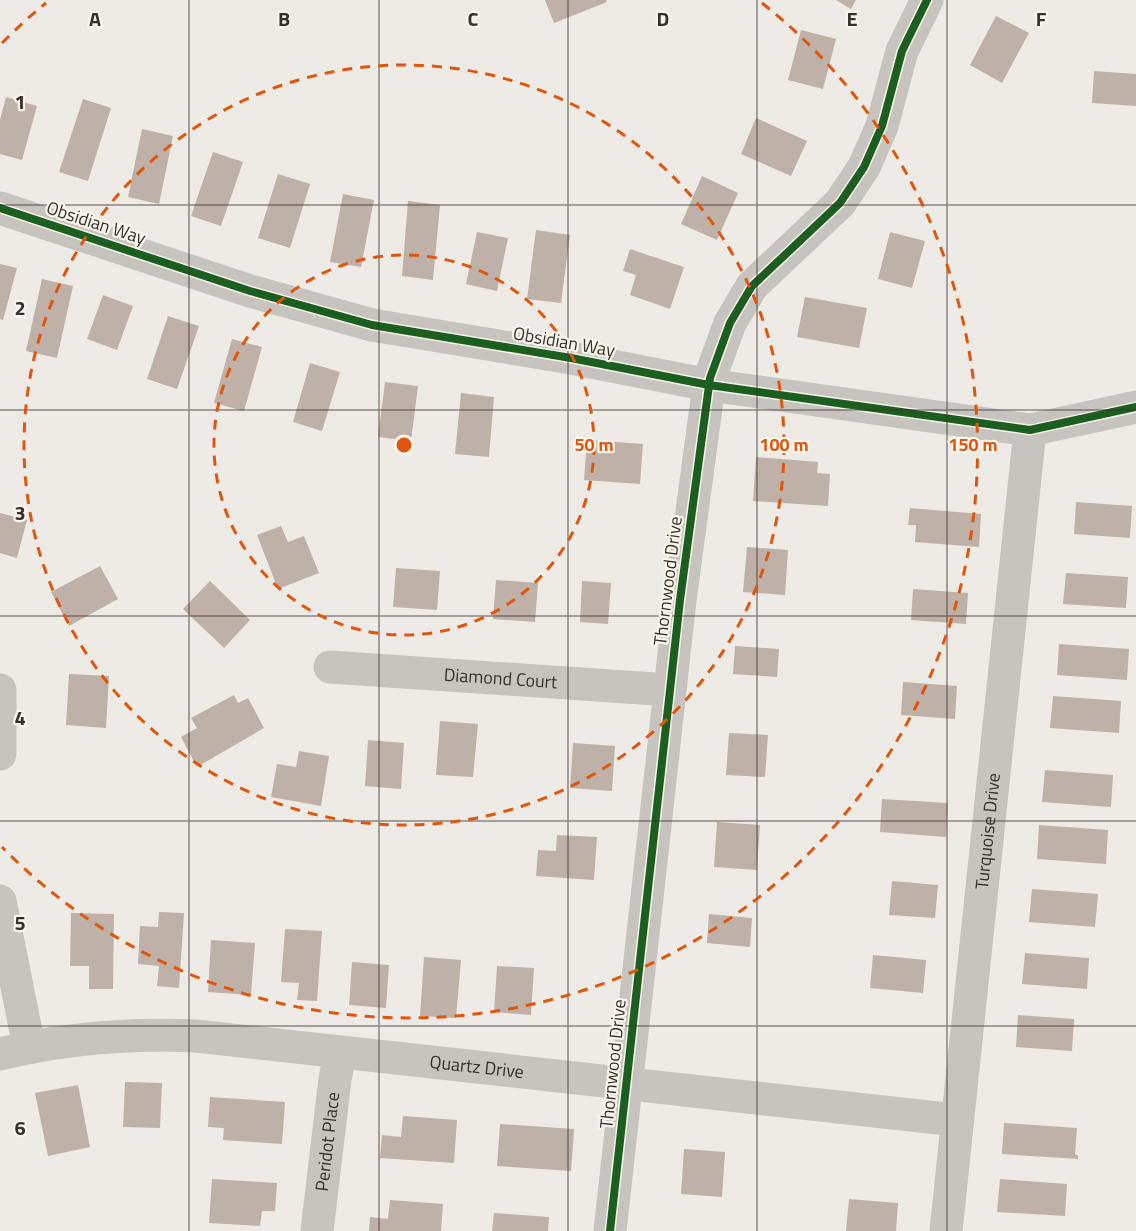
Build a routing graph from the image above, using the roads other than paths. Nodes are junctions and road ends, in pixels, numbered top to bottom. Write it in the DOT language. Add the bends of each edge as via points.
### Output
graph roads {
  1 [pos="927,0"];
  2 [pos="0,208"];
  3 [pos="709,385"];
  4 [pos="1136,407"];
  5 [pos="1030,430"];
  6 [pos="330,667"];
  7 [pos="0,690"];
  8 [pos="670,690"];
  9 [pos="0,754"];
  10 [pos="0,901"];
  11 [pos="15,1051"];
  12 [pos="340,1054"];
  13 [pos="626,1085"];
  14 [pos="956,1120"];
  15 [pos="317,1231"];
  16 [pos="610,1231"];
  17 [pos="946,1231"];
  1 -- 3 [label="street, Thornwood Drive" via="902,51 882,126 864,167 840,202 752,286 730,323"];
  2 -- 3 [label="street, Obsidian Way" via="250,291 372,325"];
  3 -- 5 [label="street, Obsidian Way"];
  3 -- 8 [label="street, Thornwood Drive"];
  4 -- 5 [label="street, Obsidian Way"];
  5 -- 14 [label="street, Turquoise Drive"];
  6 -- 8 [label="street, Diamond Court"];
  7 -- 9 [label="street"];
  8 -- 13 [label="street, Thornwood Drive"];
  10 -- 11 [label="street"];
  11 -- 12 [label="street, Quartz Drive" via="83,1038 156,1034"];
  12 -- 13 [label="street, Quartz Drive"];
  12 -- 15 [label="street, Peridot Place"];
  13 -- 14 [label="street, Quartz Drive"];
  13 -- 16 [label="street, Thornwood Drive"];
  14 -- 17 [label="street, Turquoise Drive"];
}
